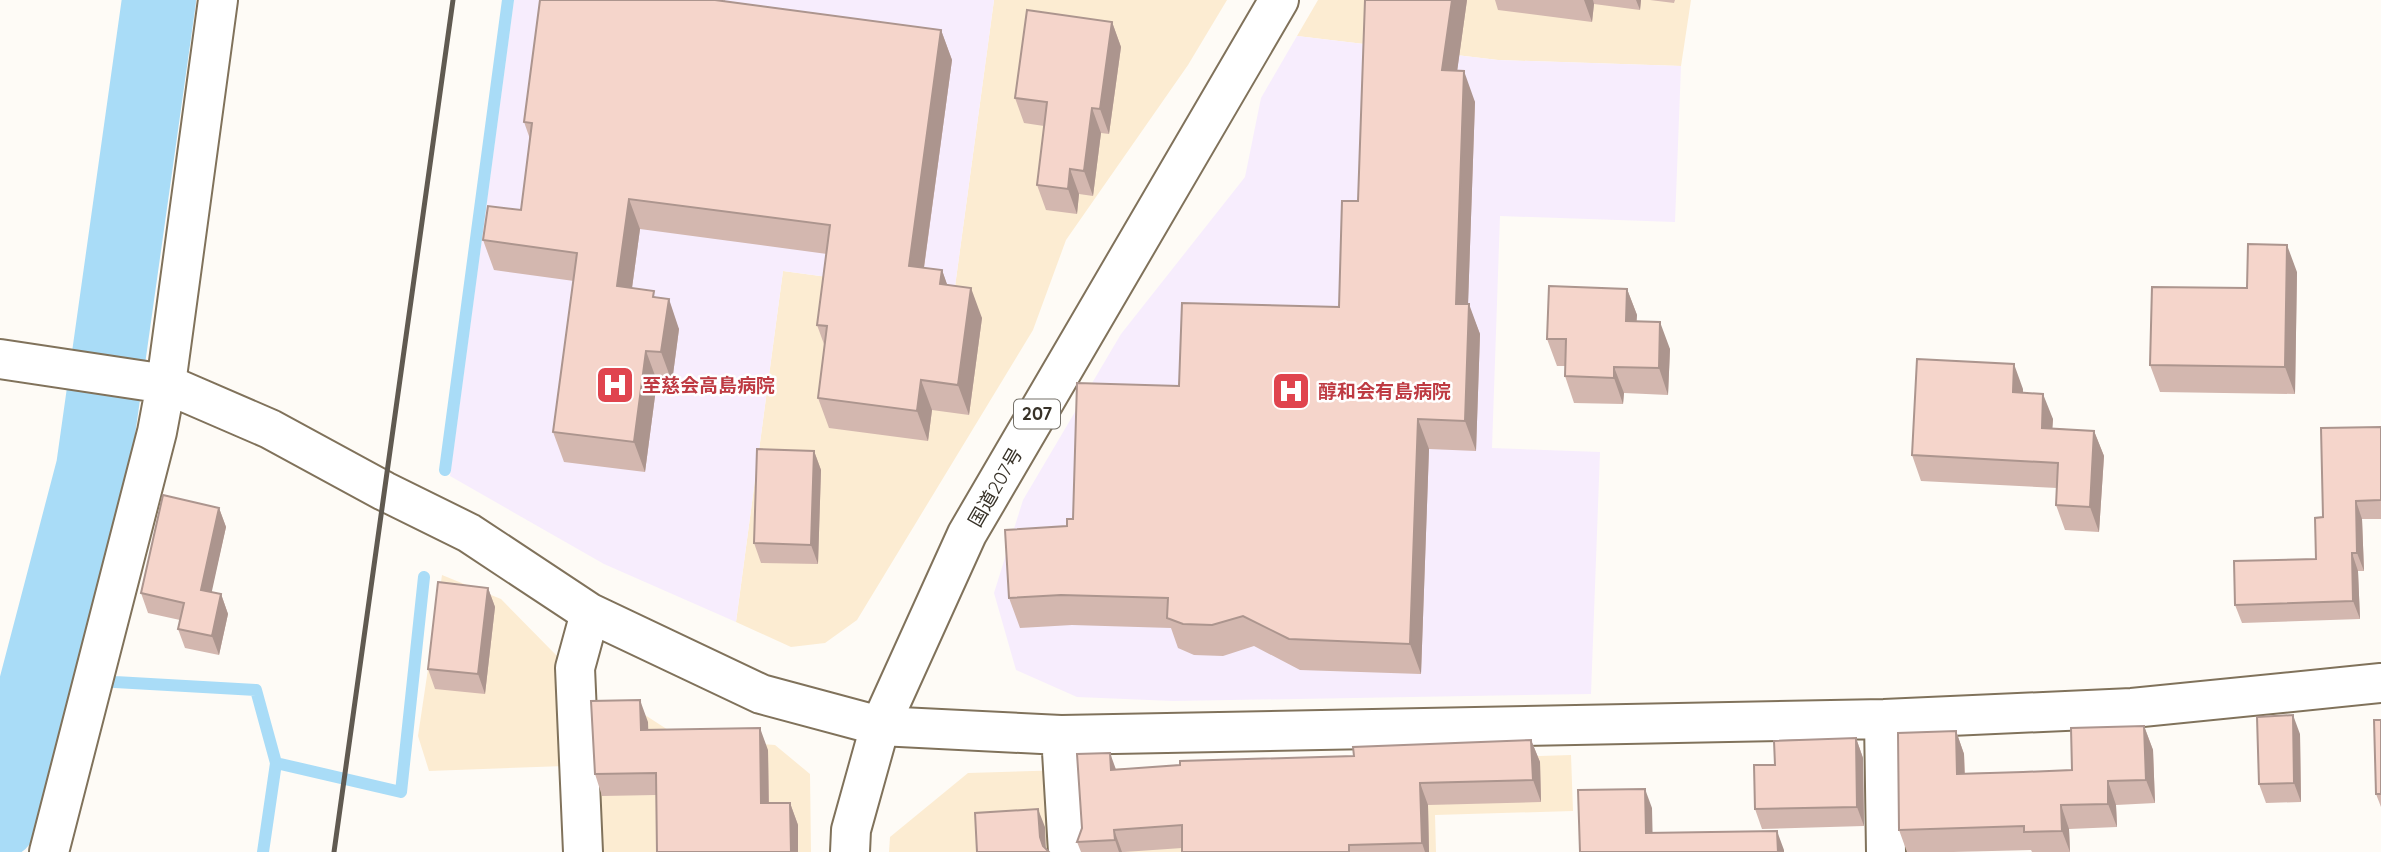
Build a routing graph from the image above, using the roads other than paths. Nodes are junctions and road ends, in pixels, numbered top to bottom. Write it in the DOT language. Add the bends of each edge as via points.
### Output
graph roads {
  1 [pos="218,0"];
  2 [pos="1279,0"];
  3 [pos="0,359"];
  4 [pos="166,384"];
  5 [pos="590,613"];
  6 [pos="2381,683"];
  7 [pos="1884,719"];
  8 [pos="880,726"];
  9 [pos="1061,735"];
  10 [pos="49,852"];
  11 [pos="583,852"];
  12 [pos="850,852"];
  13 [pos="1068,852"];
  14 [pos="1886,852"];
  1 -- 4 [label="main road"];
  2 -- 8 [label="main road, 国道207号 / 207" via="967,534"];
  3 -- 4 [label="main road"];
  4 -- 5 [label="main road" via="270,429 469,533"];
  4 -- 10 [label="main road"];
  5 -- 8 [label="main road" via="761,694"];
  5 -- 11 [label="main road" via="575,668"];
  6 -- 7 [label="main road" via="2132,708"];
  7 -- 9 [label="main road"];
  7 -- 14 [label="main road"];
  8 -- 9 [label="main road"];
  8 -- 12 [label="main road, 国道207号 / 207" via="851,831"];
  9 -- 13 [label="main road"];
}
